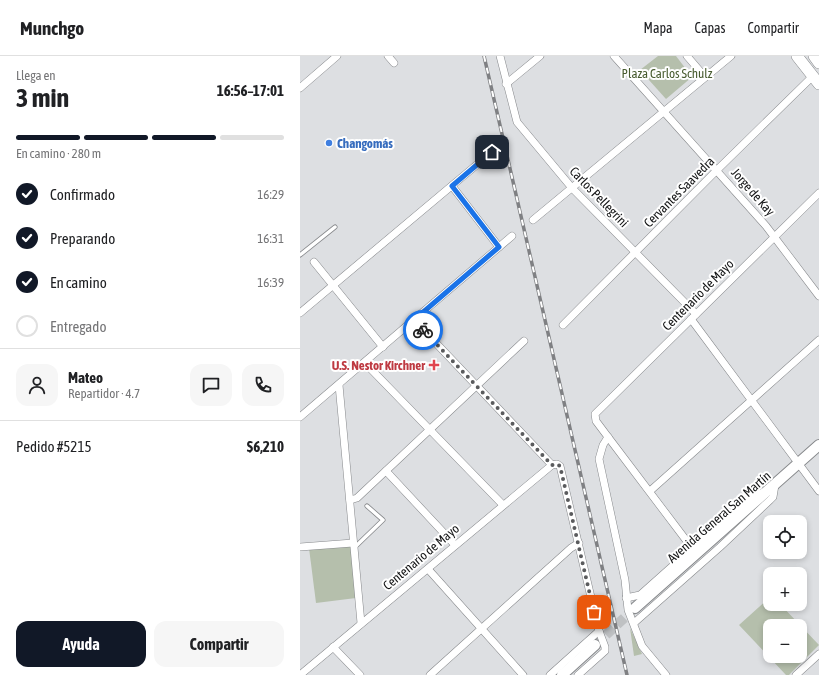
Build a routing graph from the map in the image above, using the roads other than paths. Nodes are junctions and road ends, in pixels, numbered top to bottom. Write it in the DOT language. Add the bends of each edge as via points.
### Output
graph roads {
  1 [pos="337,56"];
  2 [pos="388,56"];
  3 [pos="500,56"];
  4 [pos="540,56"];
  5 [pos="614,56"];
  6 [pos="687,56"];
  7 [pos="731,56"];
  8 [pos="797,56"];
  9 [pos="814,56"];
  10 [pos="394,62"];
  11 [pos="819,63"];
  12 [pos="705,77"];
  13 [pos="816,80"];
  14 [pos="506,84"];
  15 [pos="300,88"];
  16 [pos="664,111"];
  17 [pos="492,152"];
  18 [pos="717,170"];
  19 [pos="452,186"];
  20 [pos="572,188"];
  21 [pos="819,193"];
  22 [pos="533,220"];
  23 [pos="335,227"];
  24 [pos="512,236"];
  25 [pos="775,236"];
  26 [pos="499,247"];
  27 [pos="636,252"];
  28 [pos="300,255"];
  29 [pos="314,262"];
  30 [pos="333,285"];
  31 [pos="819,296"];
  32 [pos="300,313"];
  33 [pos="693,316"];
  34 [pos="414,320"];
  35 [pos="563,325"];
  36 [pos="819,340"];
  37 [pos="524,341"];
  38 [pos="383,347"];
  39 [pos="365,363"];
  40 [pos="338,385"];
  41 [pos="475,386"];
  42 [pos="750,401"];
  43 [pos="300,416"];
  44 [pos="430,430"];
  45 [pos="606,440"];
  46 [pos="819,445"];
  47 [pos="798,464"];
  48 [pos="552,465"];
  49 [pos="386,471"];
  50 [pos="771,488"];
  51 [pos="650,491"];
  52 [pos="819,491"];
  53 [pos="350,500"];
  54 [pos="502,505"];
  55 [pos="367,506"];
  56 [pos="579,543"];
  57 [pos="354,545"];
  58 [pos="455,545"];
  59 [pos="300,547"];
  60 [pos="692,548"];
  61 [pos="428,569"];
  62 [pos="626,598"];
  63 [pos="632,612"];
  64 [pos="361,623"];
  65 [pos="634,623"];
  66 [pos="482,628"];
  67 [pos="599,631"];
  68 [pos="598,643"];
  69 [pos="333,647"];
  70 [pos="819,654"];
  71 [pos="800,674"];
  72 [pos="300,675"];
  73 [pos="360,675"];
  74 [pos="430,675"];
  75 [pos="523,675"];
  76 [pos="550,675"];
  77 [pos="562,675"];
  78 [pos="578,675"];
  79 [pos="666,675"];
  1 -- 15 [label="street"];
  2 -- 10 [label="street"];
  3 -- 14 [label="street, Carlos Pellegrini"];
  4 -- 14 [label="street"];
  5 -- 16 [label="street, Jorge de Kay"];
  6 -- 12 [label="street"];
  7 -- 12 [label="street"];
  8 -- 13 [label="main road"];
  9 -- 11 [label="main road"];
  12 -- 16 [label="street"];
  13 -- 18 [label="street, Cervantes Saavedra"];
  14 -- 20 [label="street, Carlos Pellegrini" via="517,122"];
  16 -- 18 [label="street, Jorge de Kay"];
  16 -- 20 [label="street"];
  17 -- 19 [label="street"];
  18 -- 25 [label="street, Jorge de Kay"];
  18 -- 27 [label="street, Cervantes Saavedra"];
  19 -- 26 [label="street"];
  19 -- 30 [label="street"];
  20 -- 22 [label="street"];
  20 -- 27 [label="street, Carlos Pellegrini"];
  21 -- 25 [label="street, Centenario de Mayo"];
  23 -- 28 [label="lane"];
  24 -- 26 [label="street"];
  25 -- 31 [label="street, Jorge de Kay"];
  25 -- 33 [label="street, Centenario de Mayo"];
  26 -- 34 [label="street"];
  27 -- 33 [label="street, Carlos Pellegrini"];
  27 -- 35 [label="street, Cervantes Saavedra"];
  29 -- 30 [label="street"];
  30 -- 32 [label="street"];
  30 -- 38 [label="street"];
  33 -- 42 [label="street, Carlos Pellegrini"];
  33 -- 45 [label="street, Centenario de Mayo" via="595,414"];
  34 -- 38 [label="street"];
  34 -- 41 [label="street"];
  36 -- 42 [label="street"];
  37 -- 41 [label="street"];
  38 -- 39 [label="street"];
  39 -- 40 [label="street"];
  39 -- 44 [label="street"];
  40 -- 43 [label="street"];
  40 -- 53 [label="street"];
  41 -- 44 [label="street"];
  41 -- 48 [label="street"];
  42 -- 47 [label="street, Carlos Pellegrini"];
  42 -- 51 [label="street"];
  44 -- 49 [label="street"];
  44 -- 54 [label="street"];
  45 -- 51 [label="street"];
  45 -- 62 [label="street" via="599,459 625,580"];
  46 -- 47 [label="main road, Avenida General San Martín"];
  47 -- 50 [label="main road, Avenida General San Martín"];
  47 -- 52 [label="street, Carlos Pellegrini"];
  48 -- 54 [label="street, Centenario de Mayo"];
  48 -- 56 [label="street" via="560,466"];
  49 -- 53 [label="street" via="357,498"];
  49 -- 58 [label="street"];
  50 -- 60 [label="street" via="750,497"];
  50 -- 63 [label="main road, Avenida General San Martín"];
  50 -- 65 [label="street" via="770,500"];
  51 -- 60 [label="street"];
  53 -- 57 [label="street"];
  54 -- 58 [label="street, Centenario de Mayo"];
  55 -- 57 [label="lane" via="383,520"];
  56 -- 66 [label="street"];
  56 -- 67 [label="street"];
  57 -- 59 [label="street"];
  57 -- 64 [label="street"];
  58 -- 61 [label="street, Centenario de Mayo"];
  60 -- 62 [label="street" via="640,595"];
  61 -- 64 [label="street, Centenario de Mayo"];
  61 -- 66 [label="street"];
  62 -- 63 [label="street"];
  63 -- 65 [label="street"];
  64 -- 69 [label="street, Centenario de Mayo"];
  65 -- 79 [label="street" via="642,646"];
  66 -- 74 [label="street"];
  66 -- 75 [label="street"];
  67 -- 68 [label="street"];
  67 -- 76 [label="street"];
  68 -- 77 [label="main road"];
  68 -- 78 [label="street" via="605,647 605,651"];
  69 -- 72 [label="street, Centenario de Mayo"];
  69 -- 73 [label="street"];
  70 -- 71 [label="street"];
}
